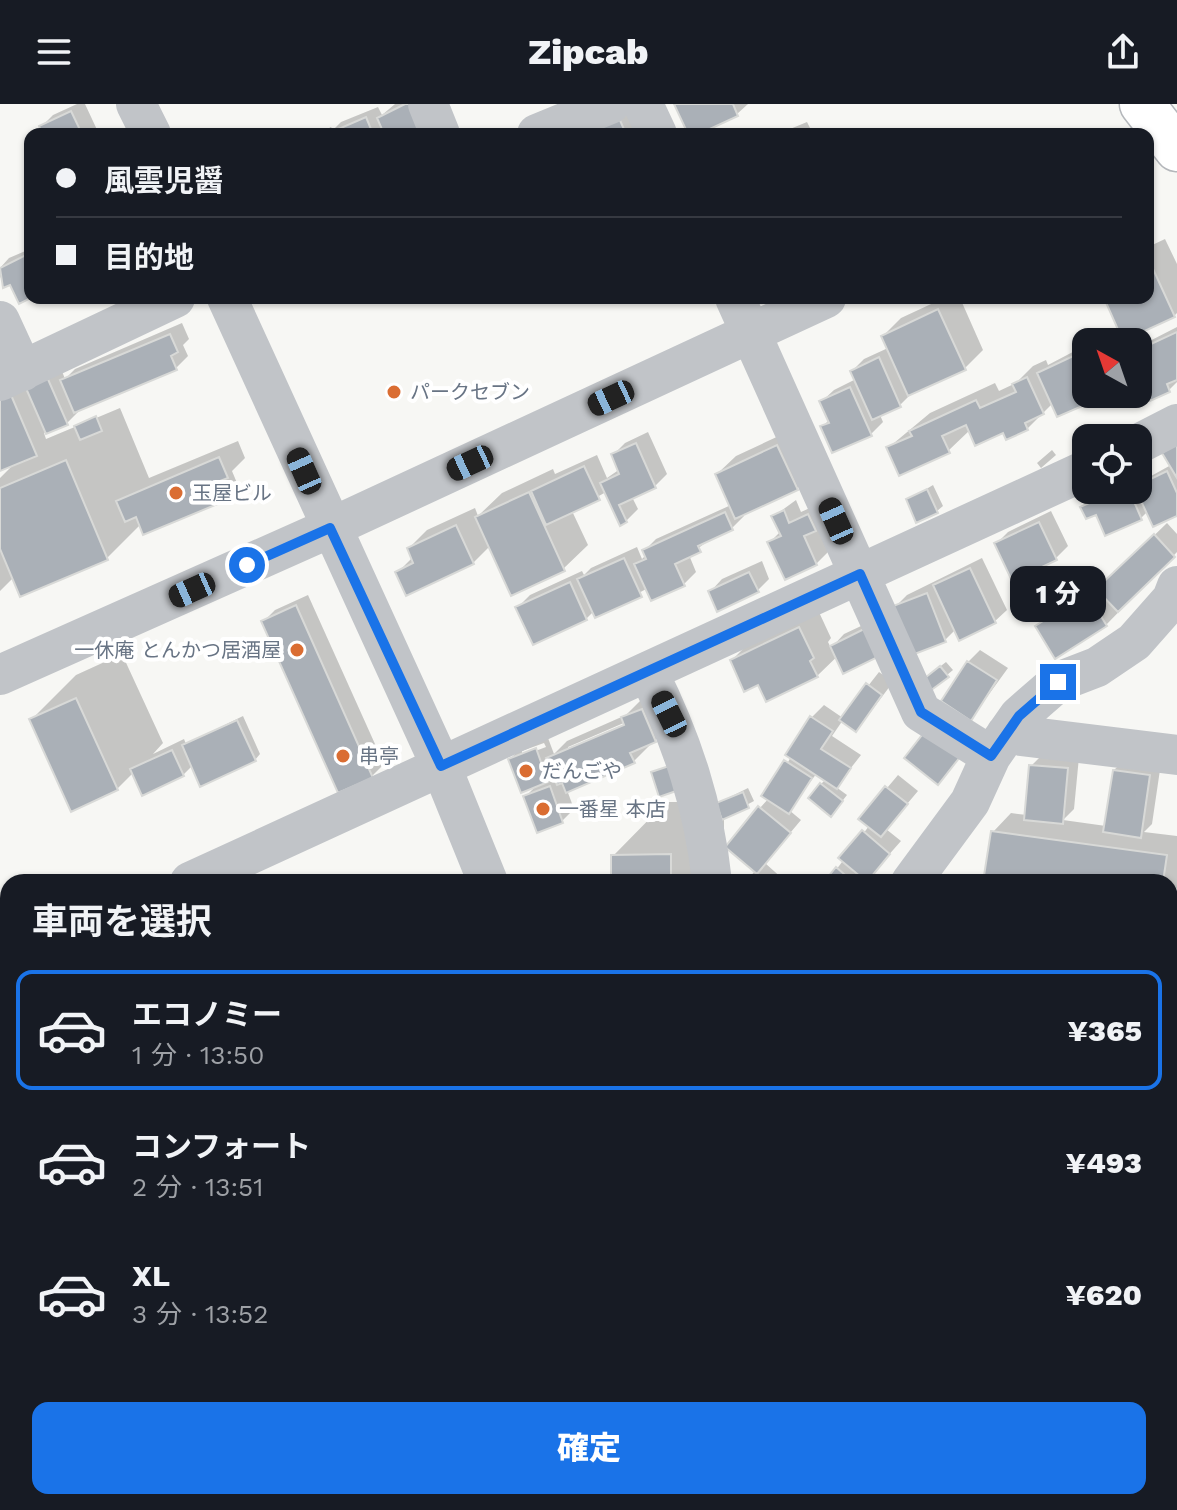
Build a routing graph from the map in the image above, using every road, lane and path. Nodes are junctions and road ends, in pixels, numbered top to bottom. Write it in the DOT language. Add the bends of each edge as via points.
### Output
graph roads {
  1 [pos="136,104"];
  2 [pos="428,104"];
  3 [pos="610,104"];
  4 [pos="643,104"];
  5 [pos="1142,104"];
  6 [pos="148,128"];
  7 [pos="438,128"];
  8 [pos="552,128"];
  9 [pos="654,128"];
  10 [pos="1167,144"];
  11 [pos="162,304"];
  12 [pos="230,304"];
  13 [pos="797,304"];
  14 [pos="743,315"];
  15 [pos="0,321"];
  16 [pos="12,376"];
  17 [pos="1177,424"];
  18 [pos="1152,437"];
  19 [pos="1072,476"];
  20 [pos="330,528"];
  21 [pos="860,574"];
  22 [pos="1177,586"];
  23 [pos="648,672"];
  24 [pos="0,675"];
  25 [pos="999,745"];
  26 [pos="1177,755"];
  27 [pos="441,766"];
  28 [pos="262,867"];
  29 [pos="228,874"];
  30 [pos="485,874"];
  31 [pos="711,874"];
  32 [pos="917,874"];
  1 -- 6 [label="street"];
  2 -- 7 [label="street"];
  3 -- 8 [label="street"];
  4 -- 9 [label="street"];
  5 -- 10 [label="highway"];
  11 -- 16 [label="street"];
  12 -- 20 [label="street"];
  13 -- 14 [label="street"];
  14 -- 20 [label="street"];
  14 -- 21 [label="street"];
  15 -- 16 [label="street"];
  17 -- 18 [label="street"];
  19 -- 21 [label="street"];
  20 -- 24 [label="street"];
  20 -- 27 [label="street"];
  21 -- 23 [label="street"];
  21 -- 25 [label="street" via="921,712"];
  22 -- 25 [label="street" via="1134,642 1097,667 1058,682 1019,716"];
  23 -- 27 [label="street"];
  23 -- 31 [label="street" via="696,787"];
  25 -- 26 [label="street"];
  25 -- 32 [label="street" via="970,802"];
  27 -- 28 [label="street"];
  27 -- 30 [label="street"];
  28 -- 29 [label="street"];
}
